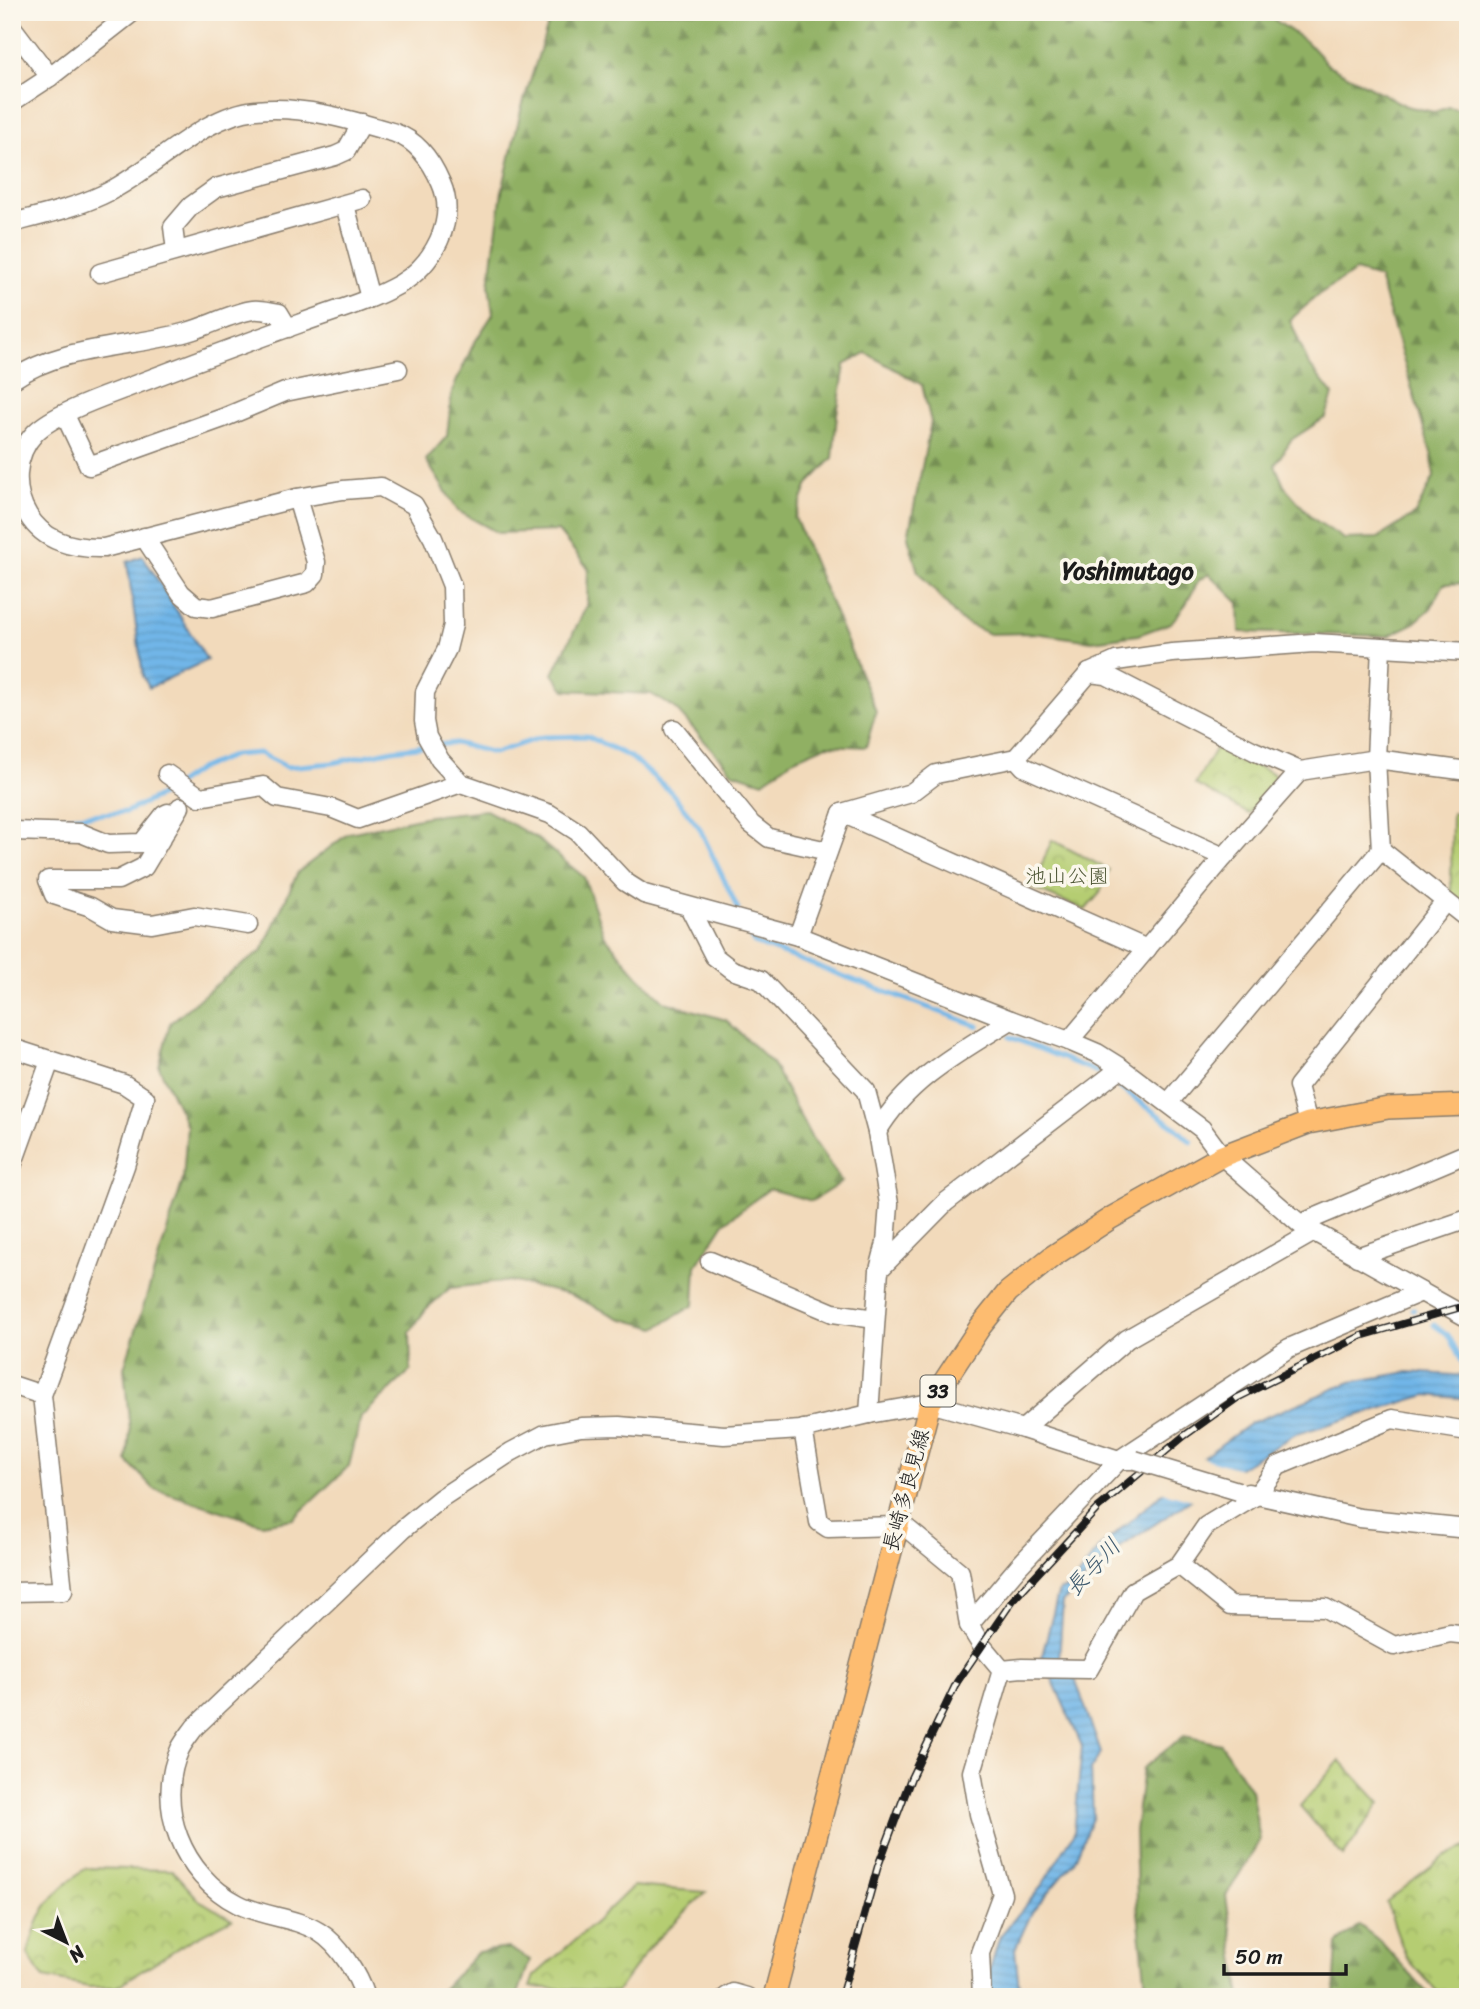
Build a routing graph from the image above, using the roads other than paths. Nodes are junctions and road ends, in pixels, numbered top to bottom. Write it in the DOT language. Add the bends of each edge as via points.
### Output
graph roads {
  1 [pos="133,12"];
  2 [pos="12,27"];
  3 [pos="50,77"];
  4 [pos="12,102"];
  5 [pos="362,123"];
  6 [pos="12,223"];
  7 [pos="176,251"];
  8 [pos="100,273"];
  9 [pos="370,298"];
  10 [pos="288,327"];
  11 [pos="398,369"];
  12 [pos="12,380"];
  13 [pos="65,415"];
  14 [pos="297,498"];
  15 [pos="144,537"];
  16 [pos="1381,648"];
  17 [pos="1468,652"];
  18 [pos="1089,673"];
  19 [pos="674,729"];
  20 [pos="1016,758"];
  21 [pos="1376,759"];
  22 [pos="1300,771"];
  23 [pos="1468,771"];
  24 [pos="168,775"];
  25 [pos="461,783"];
  26 [pos="194,793"];
  27 [pos="180,807"];
  28 [pos="842,813"];
  29 [pos="12,831"];
  30 [pos="1381,850"];
  31 [pos="828,851"];
  32 [pos="1224,857"];
  33 [pos="1445,902"];
  34 [pos="689,907"];
  35 [pos="1468,919"];
  36 [pos="248,925"];
  37 [pos="798,936"];
  38 [pos="1147,949"];
  39 [pos="1011,1020"];
  40 [pos="1069,1041"];
  41 [pos="12,1048"];
  42 [pos="50,1061"];
  43 [pos="1121,1068"];
  44 [pos="1169,1102"];
  45 [pos="1468,1105"];
  46 [pos="1308,1123"];
  47 [pos="877,1132"];
  48 [pos="1468,1153"];
  49 [pos="1222,1156"];
  50 [pos="12,1167"];
  51 [pos="1468,1219"];
  52 [pos="1307,1228"];
  53 [pos="1357,1257"];
  54 [pos="710,1261"];
  55 [pos="878,1270"];
  56 [pos="1421,1292"];
  57 [pos="1468,1318"];
  58 [pos="875,1319"];
  59 [pos="12,1385"];
  60 [pos="42,1395"];
  61 [pos="930,1403"];
  62 [pos="869,1414"];
  63 [pos="803,1429"];
  64 [pos="1023,1429"];
  65 [pos="1468,1431"];
  66 [pos="1127,1460"];
  67 [pos="1257,1495"];
  68 [pos="897,1524"];
  69 [pos="1468,1529"];
  70 [pos="1179,1565"];
  71 [pos="12,1592"];
  72 [pos="969,1625"];
  73 [pos="1468,1635"];
  74 [pos="1002,1670"];
  75 [pos="365,1997"];
  76 [pos="726,1997"];
  77 [pos="747,1997"];
  78 [pos="774,1997"];
  79 [pos="982,1997"];
  1 -- 3 [label="street"];
  2 -- 3 [label="street"];
  3 -- 4 [label="street"];
  5 -- 6 [label="street" via="282,110 255,110 220,119 103,195"];
  5 -- 7 [label="street" via="346,151 216,188 191,205 173,227"];
  5 -- 9 [label="street" via="405,137 428,158 443,187 446,207 444,230 433,253 400,284"];
  7 -- 8 [label="street"];
  7 -- 9 [label="street" via="353,202"];
  9 -- 10 [label="street"];
  10 -- 12 [label="street" via="279,313 253,310 185,333 52,360"];
  10 -- 13 [label="street"];
  11 -- 13 [label="street" via="285,392 89,466"];
  13 -- 15 [label="street" via="37,431 23,448 19,501 32,522 54,540 80,548 104,548"];
  14 -- 15 [label="street"];
  14 -- 15 [label="street" via="316,562 315,574 307,583 212,608 196,607 181,593"];
  14 -- 25 [label="street" via="381,487 414,505 433,538 452,586 453,625 447,649 425,692 424,721 438,756"];
  16 -- 17 [label="street"];
  16 -- 18 [label="street" via="1314,643 1172,653 1116,661"];
  16 -- 21 [label="street"];
  18 -- 20 [label="street"];
  18 -- 22 [label="street" via="1106,676"];
  19 -- 31 [label="street" via="751,824 769,838"];
  20 -- 28 [label="street" via="936,774 911,793"];
  20 -- 32 [label="street" via="1024,767"];
  21 -- 22 [label="street"];
  21 -- 23 [label="street"];
  21 -- 30 [label="street"];
  22 -- 32 [label="street"];
  24 -- 26 [label="street"];
  25 -- 26 [label="street" via="358,819 331,808 277,799 263,786"];
  25 -- 34 [label="street" via="550,814 578,832 625,883"];
  26 -- 27 [label="street"];
  27 -- 29 [label="street" via="164,815 142,843 108,844 80,833"];
  27 -- 36 [label="street" via="144,867 118,880 48,880 54,895 112,919 152,924 194,916"];
  28 -- 31 [label="street"];
  28 -- 38 [label="street"];
  30 -- 33 [label="street"];
  30 -- 44 [label="street"];
  31 -- 37 [label="street"];
  32 -- 38 [label="street"];
  33 -- 35 [label="street"];
  33 -- 46 [label="street" via="1298,1086"];
  34 -- 37 [label="street"];
  34 -- 47 [label="street" via="714,956 732,970 761,980 866,1091"];
  37 -- 39 [label="street"];
  38 -- 40 [label="street"];
  39 -- 40 [label="street"];
  39 -- 47 [label="street" via="918,1082"];
  40 -- 43 [label="street"];
  41 -- 42 [label="street"];
  42 -- 50 [label="street"];
  42 -- 60 [label="street" via="124,1084 145,1098"];
  43 -- 44 [label="street"];
  43 -- 55 [label="street" via="946,1202"];
  44 -- 49 [label="street" via="1202,1129"];
  45 -- 46 [label="main road, 長崎多良見線 / 33" via="1388,1108"];
  46 -- 49 [label="main road, 長崎多良見線 / 33"];
  47 -- 55 [label="street" via="888,1204 886,1243"];
  48 -- 52 [label="street"];
  49 -- 52 [label="street"];
  49 -- 61 [label="main road, 長崎多良見線 / 33" via="1111,1218 1008,1292"];
  51 -- 53 [label="street"];
  52 -- 53 [label="street"];
  52 -- 64 [label="street" via="1127,1339"];
  53 -- 56 [label="street"];
  54 -- 58 [label="street" via="833,1313"];
  55 -- 58 [label="street"];
  56 -- 57 [label="street"];
  56 -- 66 [label="street" via="1289,1348"];
  58 -- 62 [label="street"];
  59 -- 60 [label="street"];
  60 -- 71 [label="street" via="63,1591"];
  61 -- 62 [label="street"];
  61 -- 64 [label="street"];
  61 -- 68 [label="main road, 長崎多良見線 / 33"];
  62 -- 63 [label="street"];
  63 -- 68 [label="street" via="819,1522 828,1528"];
  63 -- 75 [label="street" via="724,1435 619,1426 545,1434 511,1452 403,1529 195,1727 181,1747 170,1788 173,1822 186,1856 213,1888 240,1905 320,1932 346,1959"];
  64 -- 66 [label="street"];
  65 -- 67 [label="street" via="1392,1419 1278,1466"];
  66 -- 67 [label="street, bridge"];
  66 -- 72 [label="street" via="1018,1567"];
  67 -- 69 [label="street" via="1360,1518"];
  67 -- 70 [label="street" via="1206,1526"];
  68 -- 72 [label="street" via="960,1572"];
  68 -- 78 [label="main road, 長崎多良見線 / 33"];
  70 -- 73 [label="street" via="1230,1606 1325,1608 1394,1646 1450,1633"];
  70 -- 74 [label="street" via="1133,1591 1089,1669"];
  72 -- 74 [label="street"];
  74 -- 79 [label="street" via="972,1772 1002,1894 980,1953"];
  76 -- 77 [label="street" via="733,1993"];
}
